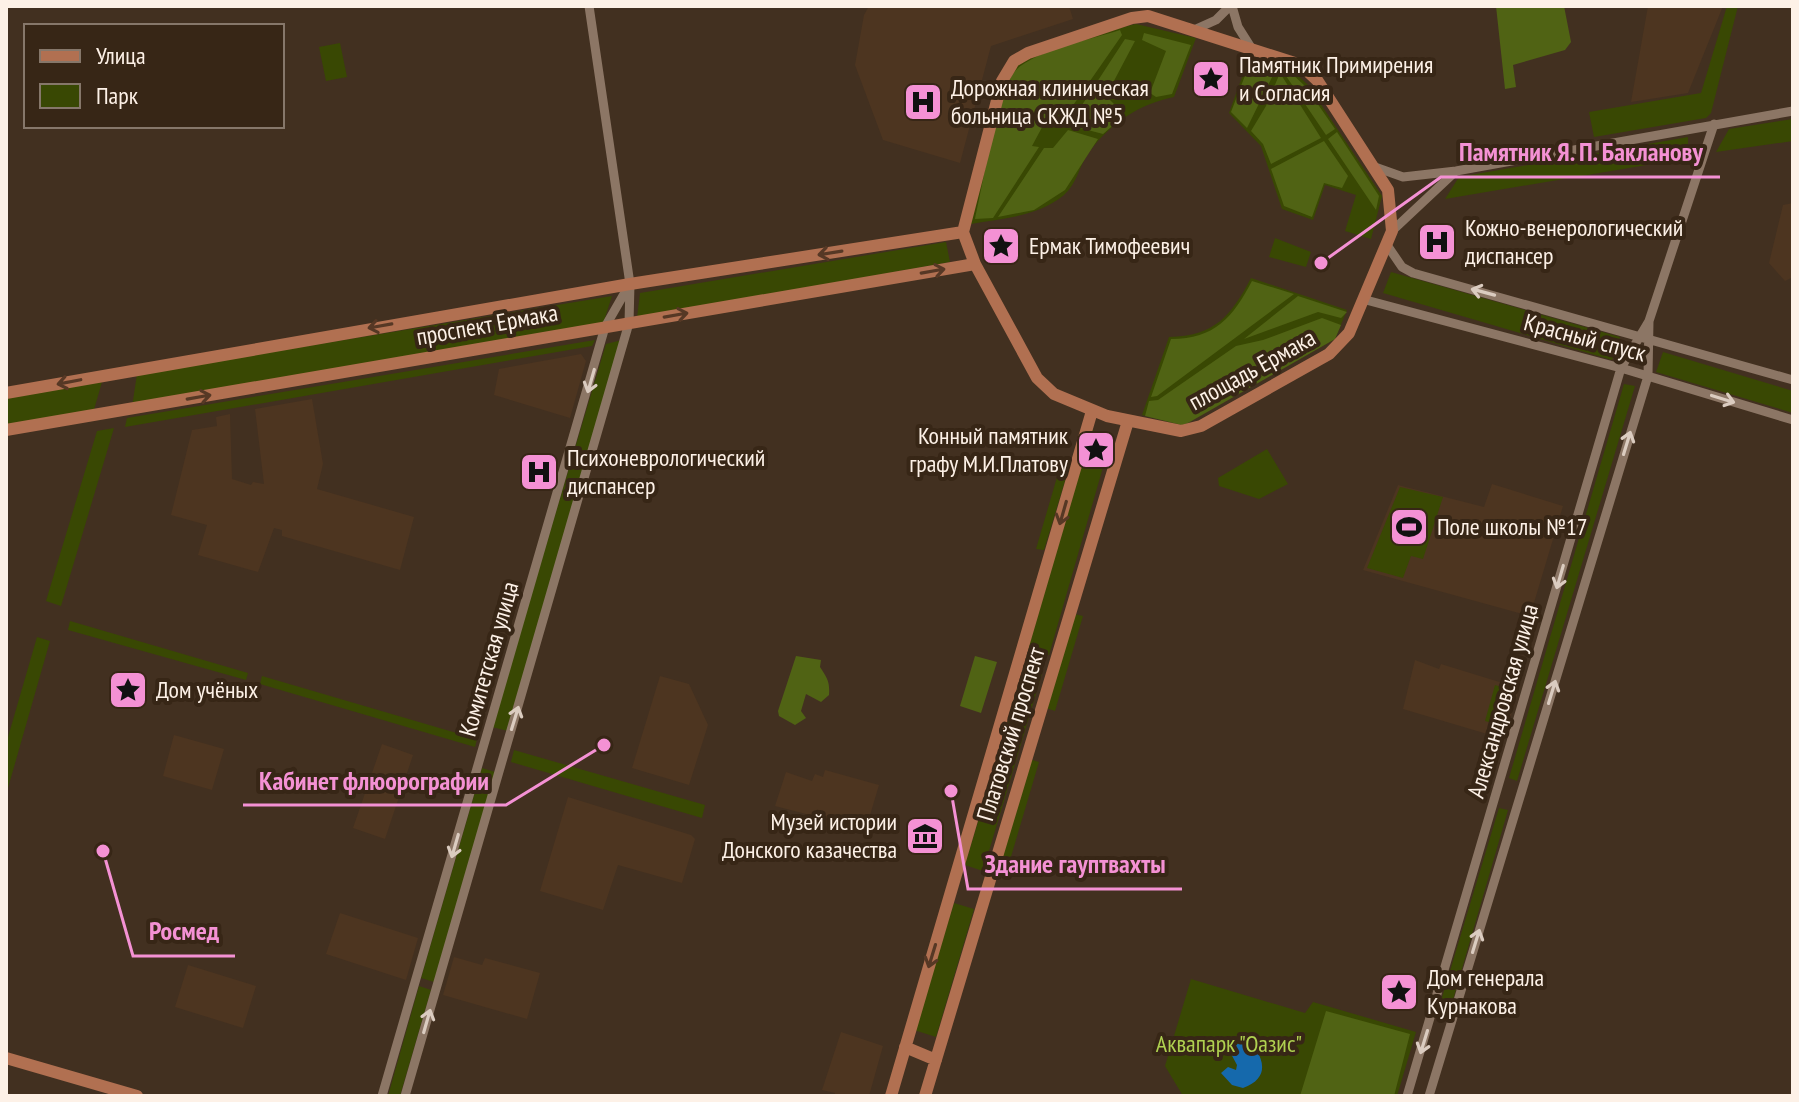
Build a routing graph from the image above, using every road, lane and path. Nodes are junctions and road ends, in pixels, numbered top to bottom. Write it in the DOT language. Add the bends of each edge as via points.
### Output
graph roads {
  1 [pos="589,6"];
  2 [pos="1231,6"];
  3 [pos="1196,29"];
  4 [pos="1250,46"];
  5 [pos="1793,111"];
  6 [pos="1714,124"];
  7 [pos="1372,165"];
  8 [pos="1456,171"];
  9 [pos="1392,231"];
  10 [pos="963,232"];
  11 [pos="1387,245"];
  12 [pos="975,264"];
  13 [pos="630,284"];
  14 [pos="1366,300"];
  15 [pos="1649,321"];
  16 [pos="629,323"];
  17 [pos="605,327"];
  18 [pos="1640,335"];
  19 [pos="1650,339"];
  20 [pos="1621,368"];
  21 [pos="1648,376"];
  22 [pos="1793,380"];
  23 [pos="6,393"];
  24 [pos="1092,411"];
  25 [pos="1793,420"];
  26 [pos="1128,421"];
  27 [pos="6,430"];
  28 [pos="905,1047"];
  29 [pos="936,1060"];
  30 [pos="6,1061"];
  31 [pos="118,1096"];
  32 [pos="137,1096"];
  33 [pos="382,1096"];
  34 [pos="405,1096"];
  35 [pos="891,1096"];
  36 [pos="925,1096"];
  37 [pos="1407,1096"];
  38 [pos="1429,1096"];
  1 -- 13 [label="street, Комитетская улица"];
  2 -- 3 [label="street"];
  2 -- 4 [label="street"];
  3 -- 4 [label="main road, площадь Ермака"];
  3 -- 10 [label="main road, площадь Ермака" via="1148,16 1132,18 1014,61 1002,81"];
  4 -- 7 [label="main road, площадь Ермака" via="1309,71"];
  5 -- 6 [label="street"];
  6 -- 8 [label="street"];
  6 -- 15 [label="street, Александровская улица"];
  7 -- 8 [label="street" via="1403,177"];
  7 -- 9 [label="main road, площадь Ермака" via="1388,190"];
  8 -- 9 [label="street"];
  9 -- 11 [label="main road, площадь Ермака"];
  10 -- 12 [label="main road, площадь Ермака"];
  10 -- 13 [label="main road, проспект Ермака, one-way"];
  11 -- 14 [label="main road, площадь Ермака"];
  18 -- 11 [label="street, Красный спуск, one-way" via="1413,273 1396,261"];
  16 -- 12 [label="main road, проспект Ермака, one-way"];
  12 -- 24 [label="main road, площадь Ермака" via="1037,378 1054,394"];
  13 -- 16 [label="street, Комитетская улица"];
  13 -- 17 [label="street, Комитетская улица"];
  13 -- 23 [label="main road, проспект Ермака, one-way"];
  14 -- 20 [label="street, Красный спуск"];
  14 -- 26 [label="main road, площадь Ермака" via="1349,333 1329,354 1201,426 1181,431"];
  15 -- 18 [label="street, Александровская улица"];
  15 -- 19 [label="street, Александровская улица"];
  16 -- 17 [label="main road, проспект Ермака"];
  34 -- 16 [label="street, Комитетская улица, one-way"];
  27 -- 17 [label="main road, проспект Ермака, one-way"];
  17 -- 33 [label="street, Комитетская улица, one-way"];
  18 -- 19 [label="street, Красный спуск"];
  18 -- 20 [label="street, Александровская улица"];
  19 -- 21 [label="street, Александровская улица"];
  19 -- 22 [label="street, Красный спуск"];
  20 -- 21 [label="street, Красный спуск"];
  20 -- 37 [label="street, Александровская улица, one-way"];
  21 -- 25 [label="street, Красный спуск, one-way"];
  38 -- 21 [label="street, Александровская улица, one-way"];
  24 -- 26 [label="main road, площадь Ермака"];
  24 -- 28 [label="main road, Платовский проспект, one-way"];
  26 -- 29 [label="main road, Платовский проспект"];
  28 -- 29 [label="main road"];
  28 -- 35 [label="main road, Платовский проспект"];
  29 -- 36 [label="main road, Платовский проспект"];
  30 -- 31 [label="main road"];
  30 -- 32 [label="main road"];
}
